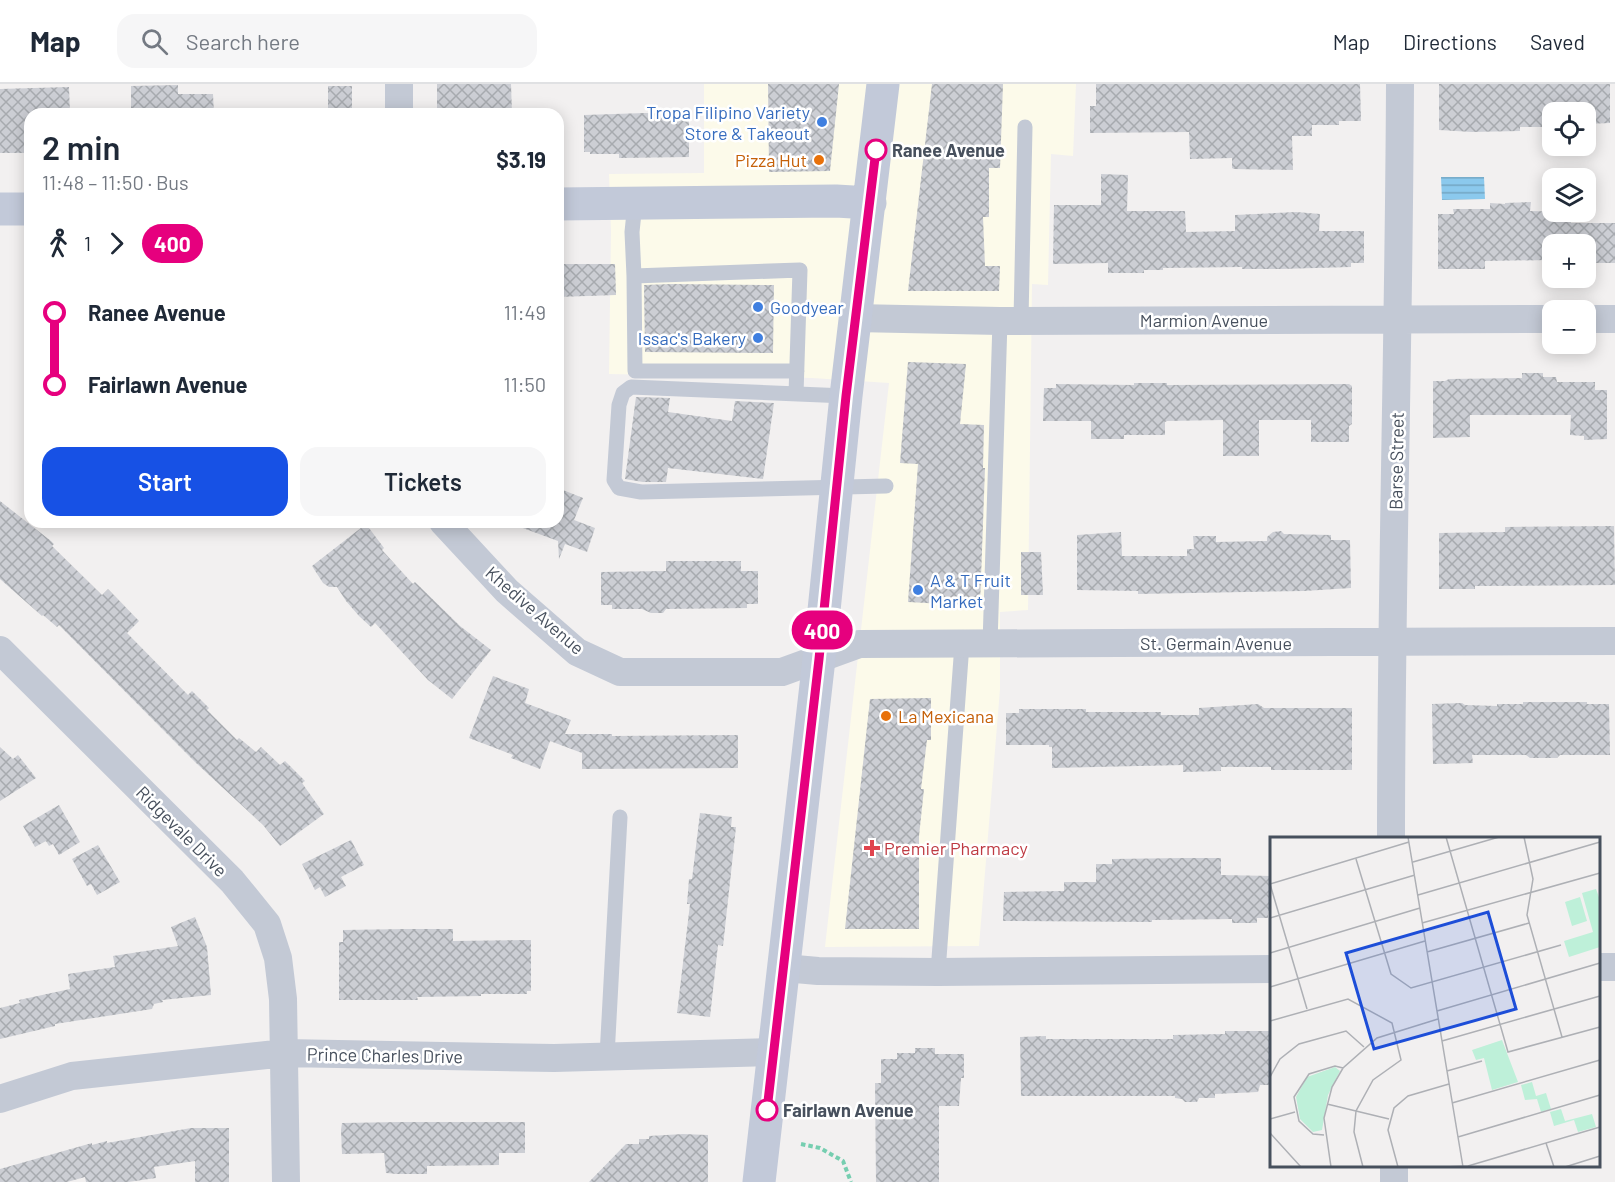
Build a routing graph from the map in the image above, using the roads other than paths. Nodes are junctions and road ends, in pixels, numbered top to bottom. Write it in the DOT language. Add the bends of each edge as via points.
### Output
graph roads {
  1 [pos="399,84"];
  2 [pos="883,84"];
  3 [pos="1400,84"];
  4 [pos="399,108"];
  5 [pos="1025,127"];
  6 [pos="635,203"];
  7 [pos="870,203"];
  8 [pos="564,204"];
  9 [pos="0,209"];
  10 [pos="24,209"];
  11 [pos="634,276"];
  12 [pos="855,318"];
  13 [pos="1399,319"];
  14 [pos="1542,319"];
  15 [pos="1596,319"];
  16 [pos="1615,319"];
  17 [pos="1011,321"];
  18 [pos="797,371"];
  19 [pos="796,394"];
  20 [pos="846,396"];
  21 [pos="838,486"];
  22 [pos="886,486"];
  23 [pos="449,528"];
  24 [pos="1615,641"];
  25 [pos="1391,642"];
  26 [pos="962,644"];
  27 [pos="990,644"];
  28 [pos="0,651"];
  29 [pos="819,659"];
  30 [pos="620,817"];
  31 [pos="1391,837"];
  32 [pos="784,968"];
  33 [pos="1270,969"];
  34 [pos="938,972"];
  35 [pos="774,1052"];
  36 [pos="285,1053"];
  37 [pos="607,1056"];
  38 [pos="0,1099"];
  39 [pos="286,1182"];
  40 [pos="759,1182"];
  1 -- 4 [label="street"];
  2 -- 7 [label="main road"];
  3 -- 13 [label="street, Barse Street"];
  5 -- 17 [label="lane"];
  6 -- 7 [label="main road"];
  6 -- 8 [label="main road"];
  6 -- 11 [label="lane"];
  7 -- 12 [label="main road"];
  9 -- 10 [label="main road"];
  11 -- 18 [label="lane" via="635,371"];
  11 -- 18 [label="lane" via="800,270"];
  12 -- 17 [label="street, Marmion Avenue"];
  12 -- 20 [label="main road"];
  13 -- 14 [label="street, Marmion Avenue"];
  13 -- 17 [label="street, Marmion Avenue"];
  13 -- 25 [label="street, Barse Street"];
  15 -- 16 [label="street"];
  17 -- 27 [label="lane"];
  18 -- 19 [label="lane"];
  19 -- 20 [label="lane"];
  19 -- 21 [label="lane" via="631,387 623,393 619,405 614,480 619,488 641,492"];
  20 -- 21 [label="main road"];
  21 -- 22 [label="lane"];
  21 -- 29 [label="main road"];
  23 -- 29 [label="street, Khedive Avenue" via="507,591 577,652 620,672 782,672"];
  24 -- 25 [label="street, St. Germain Avenue"];
  25 -- 27 [label="street, St. Germain Avenue"];
  25 -- 31 [label="street, Barse Street"];
  26 -- 27 [label="street, St. Germain Avenue"];
  26 -- 29 [label="street, St. Germain Avenue" via="860,644"];
  26 -- 34 [label="lane"];
  28 -- 36 [label="street, Ridgevale Drive" via="232,881 267,924 278,958"];
  29 -- 32 [label="main road"];
  30 -- 37 [label="lane"];
  32 -- 34 [label="street"];
  32 -- 35 [label="main road"];
  33 -- 34 [label="street"];
  35 -- 37 [label="street, Prince Charles Drive"];
  35 -- 40 [label="main road"];
  36 -- 37 [label="street, Prince Charles Drive"];
  36 -- 38 [label="street, Prince Charles Drive" via="72,1076"];
  36 -- 39 [label="street, Ridgevale Drive"];
}
